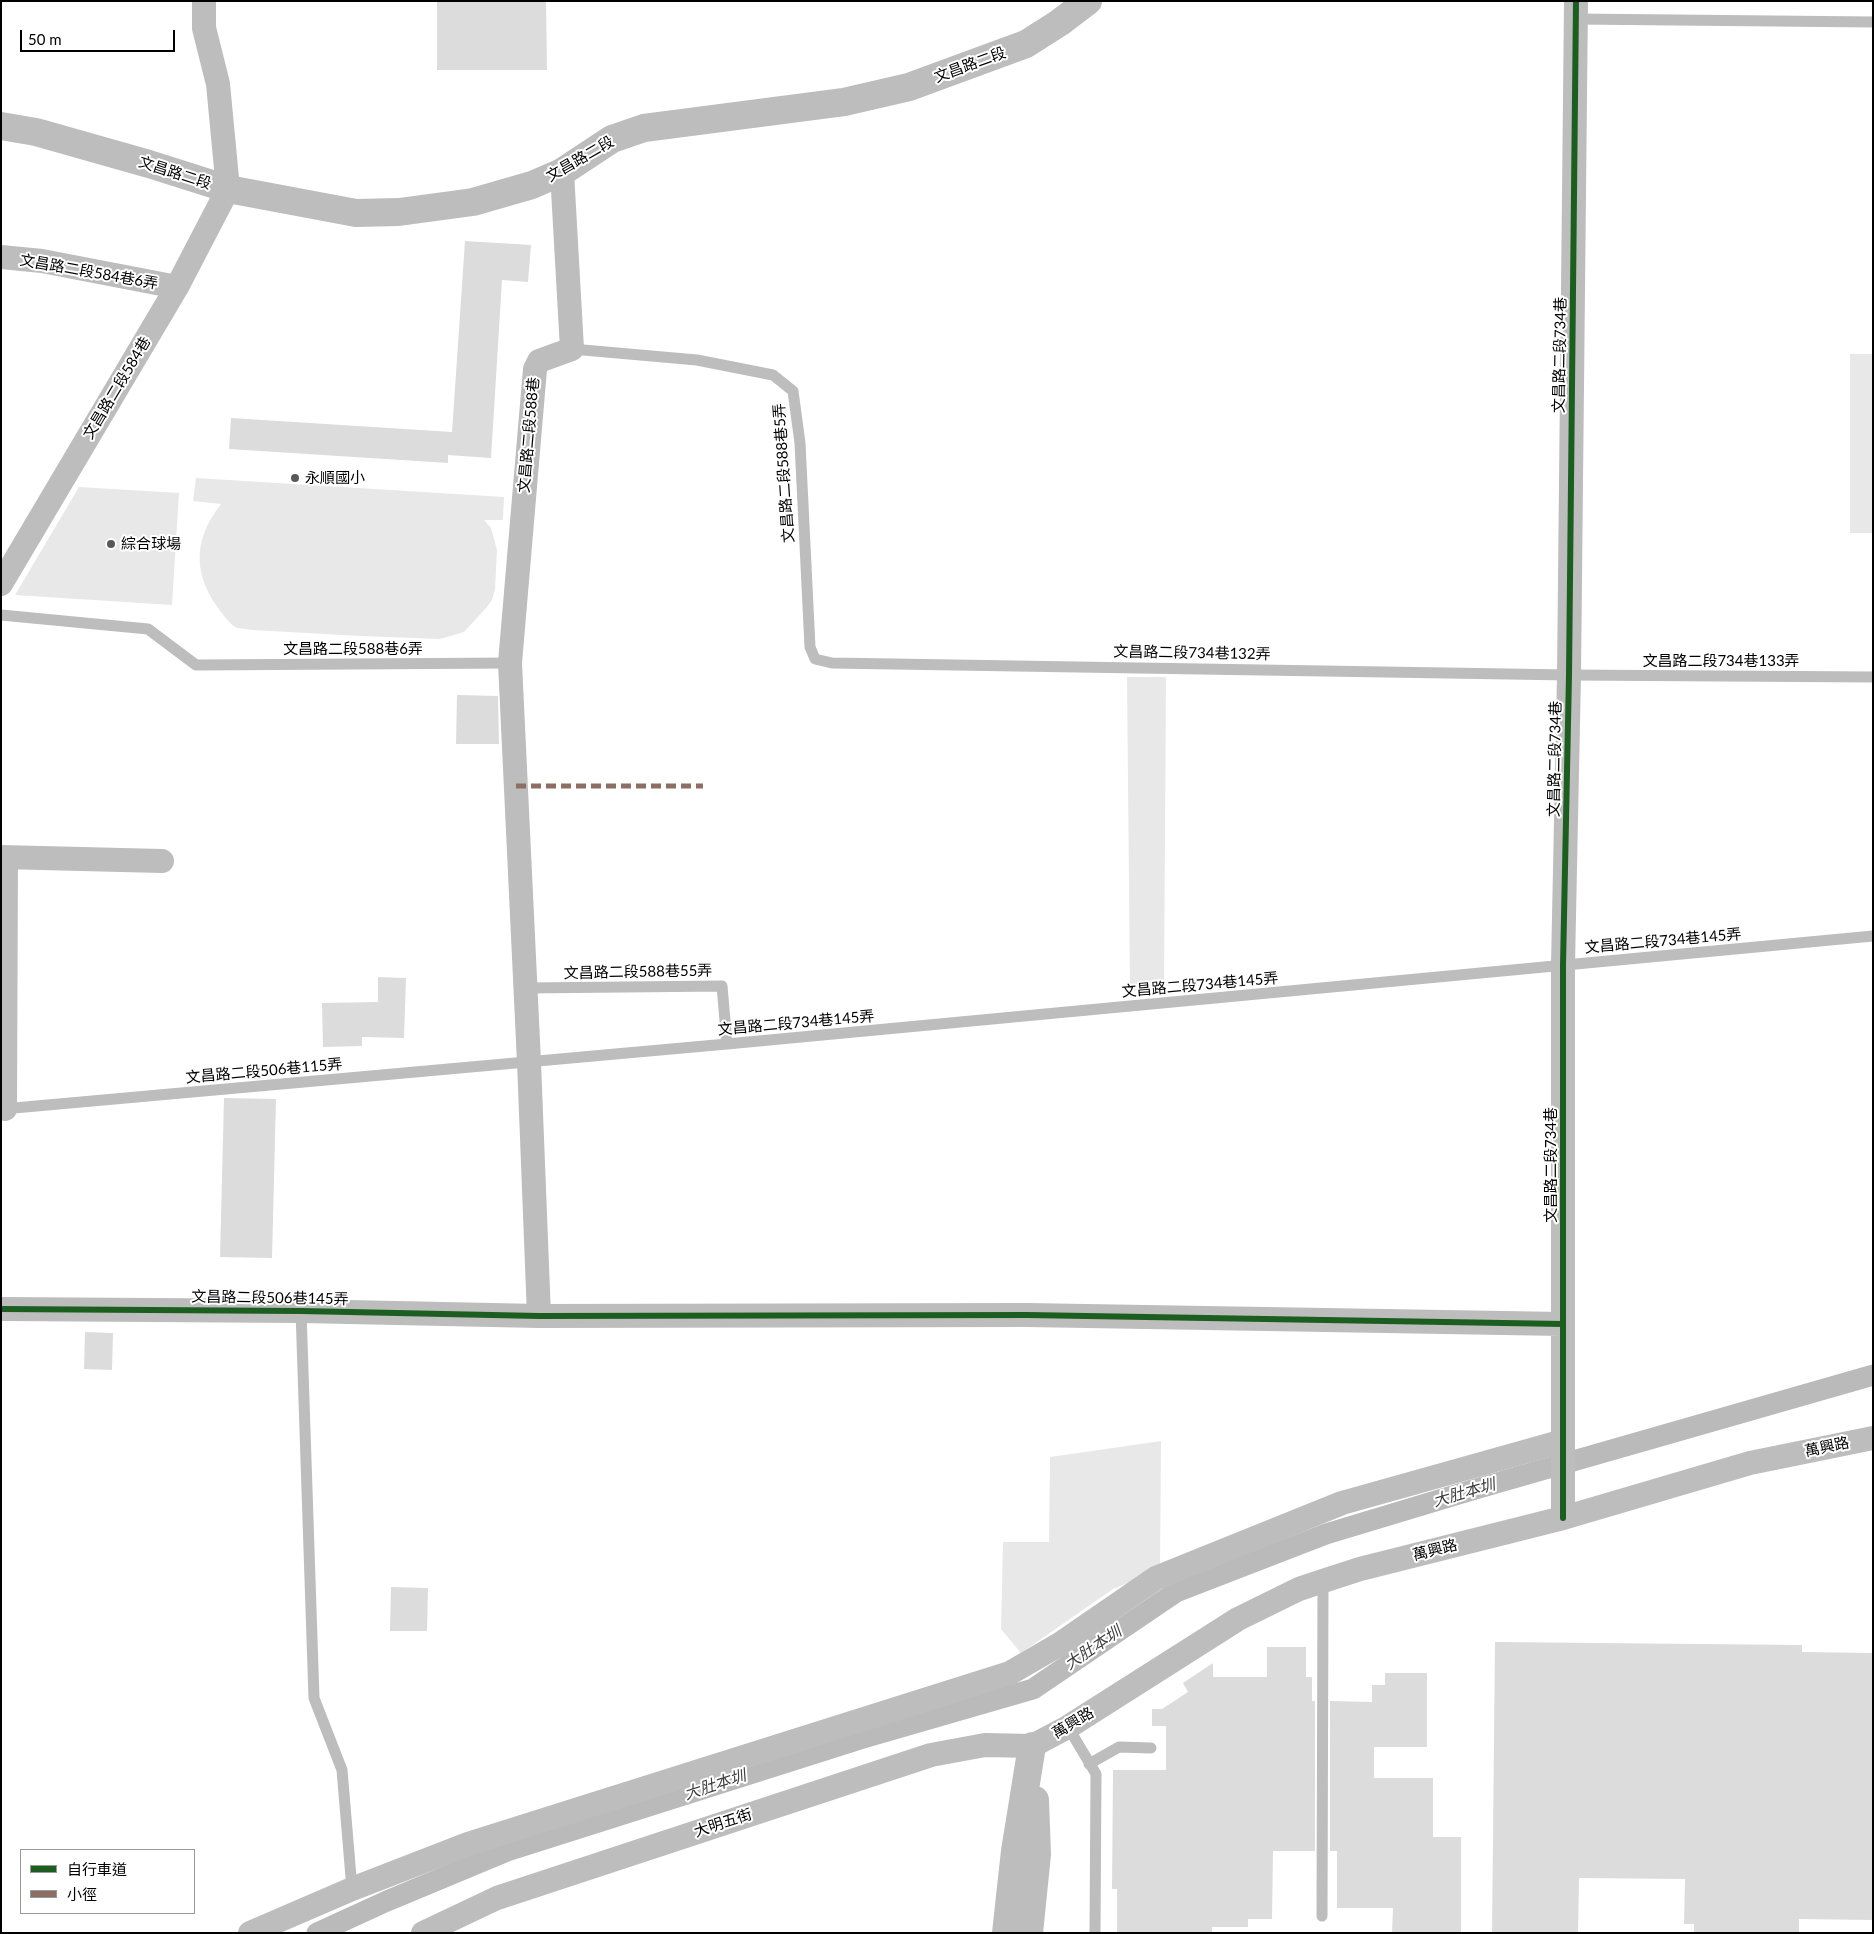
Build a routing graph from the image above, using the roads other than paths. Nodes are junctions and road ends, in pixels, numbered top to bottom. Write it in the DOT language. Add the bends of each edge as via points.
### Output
graph roads {
  1 [pos="204,1"];
  2 [pos="1088,1"];
  3 [pos="1576,10"];
  4 [pos="1873,22"];
  5 [pos="1,126"];
  6 [pos="562,172"];
  7 [pos="228,189"];
  8 [pos="1,257"];
  9 [pos="177,287"];
  10 [pos="572,349"];
  11 [pos="1,584"];
  12 [pos="1,615"];
  13 [pos="815,659"];
  14 [pos="510,663"];
  15 [pos="1569,675"];
  16 [pos="1873,677"];
  17 [pos="4,858"];
  18 [pos="162,861"];
  19 [pos="1873,936"];
  20 [pos="1563,965"];
  21 [pos="526,988"];
  22 [pos="727,1044"];
  23 [pos="529,1062"];
  24 [pos="3,1109"];
  25 [pos="1,1308"];
  26 [pos="301,1311"];
  27 [pos="539,1316"];
  28 [pos="1564,1324"];
  29 [pos="1873,1438"];
  30 [pos="1563,1441"];
  31 [pos="1563,1518"];
  32 [pos="1323,1581"];
  33 [pos="1068,1727"];
  34 [pos="1032,1746"];
  35 [pos="1151,1748"];
  36 [pos="1089,1764"];
  37 [pos="352,1889"];
  38 [pos="1322,1916"];
  39 [pos="432,1931"];
  40 [pos="250,1933"];
  41 [pos="1006,1933"];
  42 [pos="1029,1933"];
  43 [pos="1095,1933"];
  1 -- 7 [label="street" via="204,28 218,84"];
  2 -- 6 [label="street, 文昌路二段" via="1026,44 909,87 844,102 644,128 612,139"];
  3 -- 4 [label="lane"];
  3 -- 15 [label="street, 文昌路二段734巷"];
  5 -- 7 [label="street, 文昌路二段" via="36,132"];
  6 -- 7 [label="street, 文昌路二段" via="532,185 473,202 399,212 356,213"];
  6 -- 10 [label="street"];
  7 -- 9 [label="street, 文昌路二段584巷"];
  8 -- 9 [label="street, 文昌路二段584巷6弄" via="42,261"];
  9 -- 11 [label="street, 文昌路二段584巷"];
  10 -- 13 [label="lane, 文昌路二段588巷5弄" via="697,360 773,375 793,391 800,443 810,647"];
  10 -- 14 [label="street, 文昌路二段588巷" via="539,361 535,369"];
  12 -- 14 [label="lane, 文昌路二段588巷6弄" via="148,629 196,666"];
  13 -- 15 [label="lane, 文昌路二段734巷132弄" via="842,663"];
  14 -- 21 [label="street, 文昌路二段588巷"];
  15 -- 16 [label="lane, 文昌路二段734巷133弄"];
  15 -- 20 [label="street, 文昌路二段734巷"];
  17 -- 18 [label="street"];
  17 -- 24 [label="street"];
  19 -- 20 [label="lane, 文昌路二段734巷145弄"];
  20 -- 22 [label="lane, 文昌路二段734巷145弄"];
  20 -- 28 [label="street, 文昌路二段734巷"];
  21 -- 22 [label="lane, 文昌路二段588巷55弄" via="722,986"];
  21 -- 23 [label="street, 文昌路二段588巷"];
  22 -- 23 [label="lane, 文昌路二段734巷145弄"];
  23 -- 24 [label="lane, 文昌路二段506巷115弄"];
  23 -- 27 [label="street, 文昌路二段588巷"];
  25 -- 26 [label="street, 文昌路二段506巷145弄"];
  26 -- 27 [label="street, 文昌路二段506巷145弄"];
  26 -- 37 [label="lane, 文昌路二段506巷145弄" via="314,1698 342,1770"];
  27 -- 28 [label="street, 文昌路二段506巷145弄" via="1027,1315"];
  28 -- 30 [label="street, 文昌路二段734巷"];
  29 -- 31 [label="street, 萬興路" via="1750,1463"];
  30 -- 31 [label="street, 文昌路二段734巷"];
  30 -- 37 [label="street" via="1342,1503 1156,1578 1010,1674 468,1844"];
  31 -- 32 [label="street, 萬興路"];
  32 -- 33 [label="street, 萬興路" via="1238,1619"];
  32 -- 38 [label="lane"];
  33 -- 34 [label="street, 萬興路"];
  33 -- 36 [label="lane"];
  34 -- 39 [label="street, 大明五街" via="985,1745 931,1755 497,1898"];
  34 -- 41 [label="street"];
  34 -- 42 [label="street" via="1038,1854"];
  35 -- 36 [label="lane" via="1119,1747"];
  36 -- 43 [label="lane" via="1096,1774"];
  37 -- 40 [label="street"];
}
